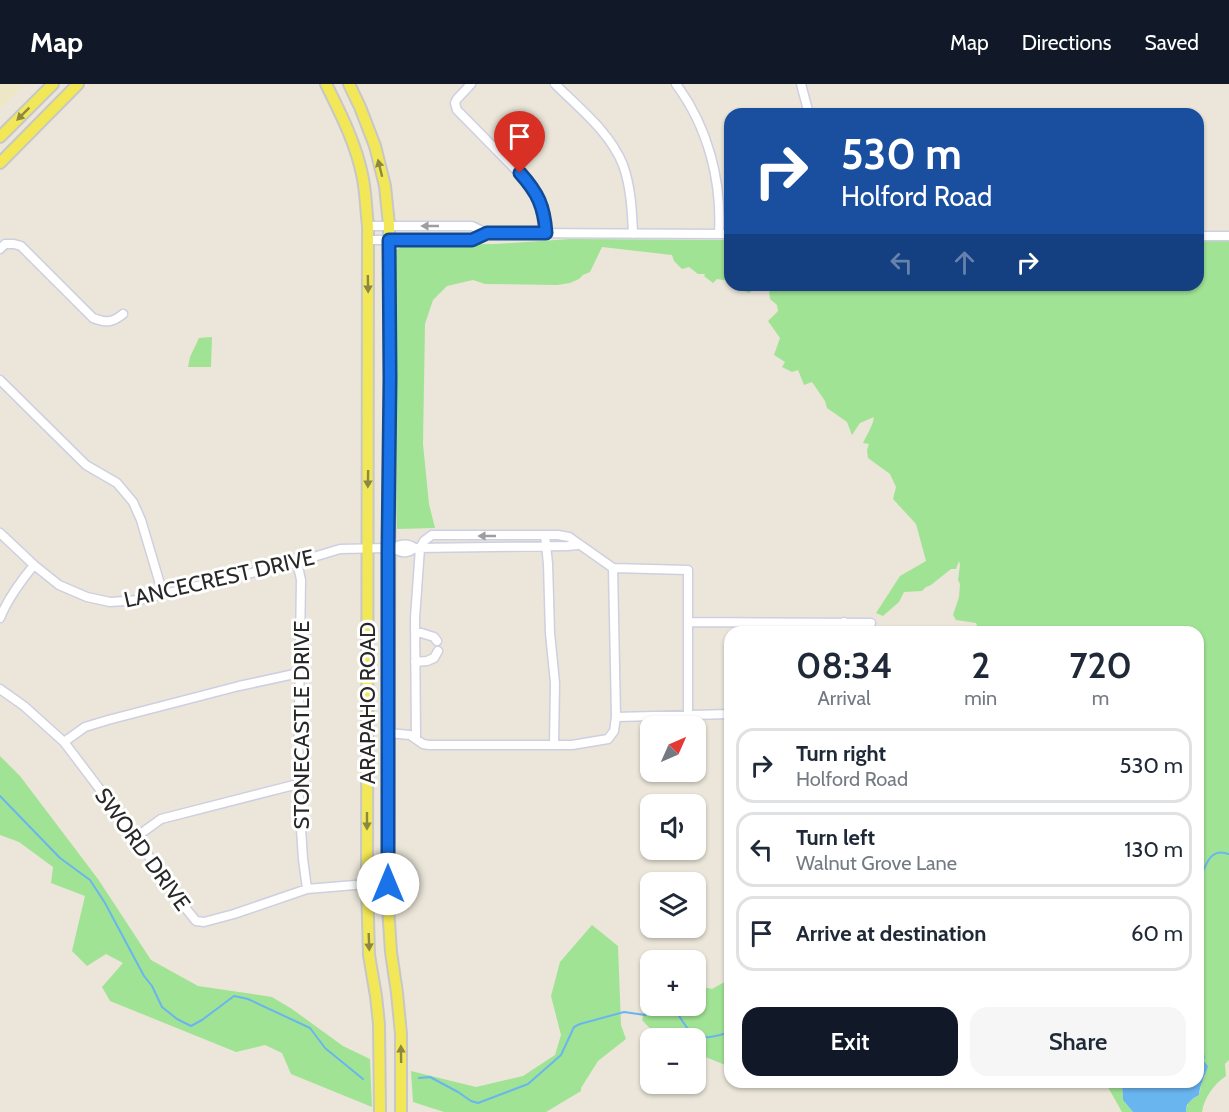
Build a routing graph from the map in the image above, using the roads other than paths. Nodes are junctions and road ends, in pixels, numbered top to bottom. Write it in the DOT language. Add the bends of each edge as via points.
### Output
graph roads {
  1 [pos="78,84"];
  2 [pos="326,84"];
  3 [pos="349,84"];
  4 [pos="471,84"];
  5 [pos="555,84"];
  6 [pos="676,84"];
  7 [pos="801,84"];
  8 [pos="50,87"];
  9 [pos="355,96"];
  10 [pos="59,102"];
  11 [pos="336,105"];
  12 [pos="807,108"];
  13 [pos="0,137"];
  14 [pos="0,163"];
  15 [pos="389,225"];
  16 [pos="368,226"];
  17 [pos="487,233"];
  18 [pos="546,233"];
  19 [pos="633,234"];
  20 [pos="719,234"];
  21 [pos="724,234"];
  22 [pos="1204,236"];
  23 [pos="1229,236"];
  24 [pos="368,240"];
  25 [pos="389,240"];
  26 [pos="0,249"];
  27 [pos="123,314"];
  28 [pos="0,380"];
  29 [pos="0,533"];
  30 [pos="545,535"];
  31 [pos="578,545"];
  32 [pos="545,546"];
  33 [pos="368,548"];
  34 [pos="388,548"];
  35 [pos="418,548"];
  36 [pos="297,562"];
  37 [pos="34,565"];
  38 [pos="613,568"];
  39 [pos="163,594"];
  40 [pos="0,618"];
  41 [pos="688,622"];
  42 [pos="871,622"];
  43 [pos="813,626"];
  44 [pos="849,626"];
  45 [pos="415,631"];
  46 [pos="437,641"];
  47 [pos="438,651"];
  48 [pos="415,662"];
  49 [pos="299,673"];
  50 [pos="0,689"];
  51 [pos="724,714"];
  52 [pos="688,715"];
  53 [pos="616,717"];
  54 [pos="389,734"];
  55 [pos="416,739"];
  56 [pos="64,742"];
  57 [pos="554,746"];
  58 [pos="298,784"];
  59 [pos="136,837"];
  60 [pos="367,884"];
  61 [pos="388,884"];
  62 [pos="307,890"];
  63 [pos="380,1112"];
  64 [pos="400,1112"];
  1 -- 10 [label="main road"];
  2 -- 11 [label="main road, ARAPAHO ROAD"];
  3 -- 9 [label="main road, ARAPAHO ROAD"];
  4 -- 18 [label="street" via="457,99 457,110 531,184 543,207"];
  5 -- 19 [label="street" via="598,126 623,165 629,185"];
  6 -- 20 [label="street" via="701,127 716,173"];
  7 -- 12 [label="street"];
  8 -- 10 [label="main road"];
  8 -- 13 [label="main road, one-way"];
  9 -- 11 [label="main road"];
  15 -- 9 [label="main road, ARAPAHO ROAD, one-way" via="375,146"];
  10 -- 14 [label="main road"];
  11 -- 16 [label="main road, ARAPAHO ROAD" via="358,162"];
  15 -- 16 [label="street"];
  17 -- 15 [label="street, one-way" via="472,225"];
  15 -- 25 [label="main road, ARAPAHO ROAD"];
  16 -- 24 [label="main road, ARAPAHO ROAD"];
  17 -- 18 [label="street"];
  17 -- 25 [label="street" via="472,240"];
  18 -- 19 [label="street"];
  19 -- 20 [label="street"];
  20 -- 21 [label="street"];
  22 -- 23 [label="street"];
  24 -- 25 [label="street"];
  24 -- 33 [label="main road, ARAPAHO ROAD, one-way"];
  25 -- 34 [label="main road, ARAPAHO ROAD"];
  26 -- 27 [label="street" via="5,244 21,246 93,318 104,323"];
  28 -- 39 [label="street" via="86,465 117,483 133,502"];
  29 -- 37 [label="street, LANCECREST DRIVE"];
  30 -- 31 [label="street" via="569,537"];
  30 -- 32 [label="street"];
  30 -- 35 [label="street, one-way" via="432,535"];
  31 -- 32 [label="street"];
  31 -- 38 [label="street"];
  32 -- 35 [label="street"];
  32 -- 57 [label="street" via="555,683"];
  33 -- 34 [label="street, LANCECREST DRIVE"];
  33 -- 36 [label="street, LANCECREST DRIVE" via="340,549"];
  33 -- 60 [label="main road, ARAPAHO ROAD, one-way"];
  34 -- 54 [label="main road, ARAPAHO ROAD"];
  35 -- 45 [label="street"];
  36 -- 39 [label="street, LANCECREST DRIVE"];
  36 -- 49 [label="street, STONECASTLE DRIVE" via="301,580"];
  37 -- 39 [label="street, LANCECREST DRIVE" via="59,585 87,597 110,602"];
  37 -- 40 [label="street"];
  38 -- 41 [label="street" via="688,570"];
  38 -- 53 [label="street"];
  41 -- 43 [label="street"];
  41 -- 52 [label="street"];
  42 -- 44 [label="street"];
  45 -- 46 [label="street"];
  45 -- 48 [label="street"];
  47 -- 48 [label="street" via="434,658"];
  48 -- 55 [label="street"];
  49 -- 56 [label="street" via="108,720 85,728"];
  49 -- 58 [label="street, STONECASTLE DRIVE"];
  50 -- 56 [label="street, SWORD DRIVE"];
  51 -- 52 [label="street"];
  52 -- 53 [label="street"];
  53 -- 57 [label="street" via="608,739"];
  54 -- 55 [label="street"];
  54 -- 61 [label="main road, ARAPAHO ROAD"];
  55 -- 57 [label="street" via="429,745"];
  56 -- 59 [label="street, SWORD DRIVE"];
  58 -- 59 [label="street" via="161,819"];
  58 -- 62 [label="street, STONECASTLE DRIVE"];
  59 -- 62 [label="street, SWORD DRIVE" via="196,921 234,914"];
  60 -- 61 [label="street, SWORD DRIVE"];
  60 -- 62 [label="street, SWORD DRIVE"];
  60 -- 63 [label="main road, ARAPAHO ROAD, one-way" via="369,955 379,1024"];
  64 -- 61 [label="main road, ARAPAHO ROAD, one-way" via="400,1034"];
}
